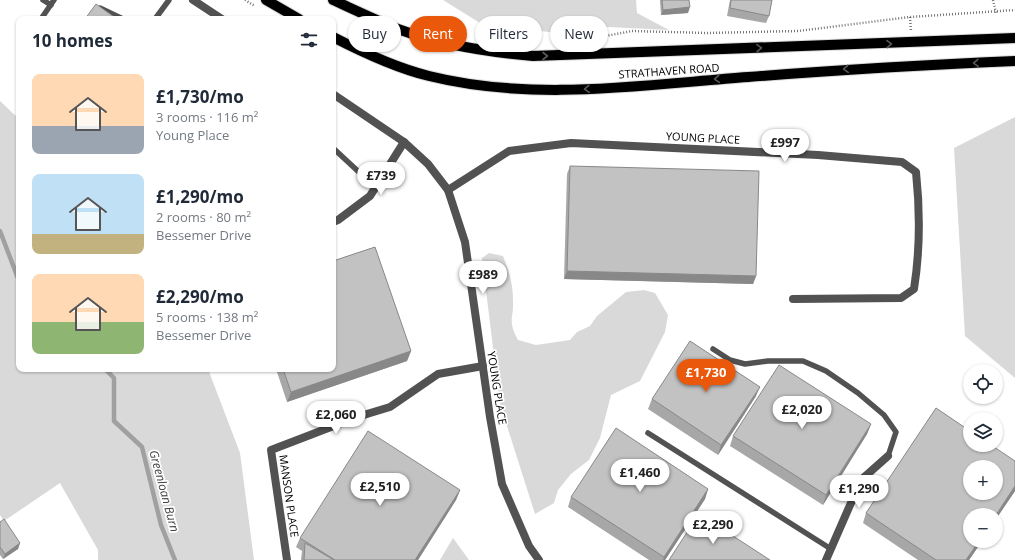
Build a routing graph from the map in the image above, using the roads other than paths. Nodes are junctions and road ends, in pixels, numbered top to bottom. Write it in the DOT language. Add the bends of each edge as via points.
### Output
graph roads {
  1 [pos="43,0"];
  2 [pos="169,0"];
  3 [pos="193,0"];
  4 [pos="266,0"];
  5 [pos="333,0"];
  6 [pos="53,2"];
  7 [pos="100,8"];
  8 [pos="43,16"];
  9 [pos="117,16"];
  10 [pos="157,16"];
  11 [pos="217,16"];
  12 [pos="294,16"];
  13 [pos="336,38"];
  14 [pos="1015,38"];
  15 [pos="1015,61"];
  16 [pos="336,96"];
  17 [pos="404,142"];
  18 [pos="336,151"];
  19 [pos="375,187"];
  20 [pos="448,190"];
  21 [pos="336,221"];
  22 [pos="793,299"];
  23 [pos="713,349"];
  24 [pos="483,366"];
  25 [pos="648,433"];
  26 [pos="888,456"];
  27 [pos="831,549"];
  28 [pos="287,560"];
  29 [pos="539,560"];
  30 [pos="826,560"];
  1 -- 6 [label="lane"];
  2 -- 10 [label="lane"];
  3 -- 11 [label="street"];
  4 -- 12 [label="main road"];
  5 -- 14 [label="main road, STRATHAVEN ROAD, one-way" via="418,36 482,51 533,56"];
  6 -- 8 [label="lane"];
  7 -- 9 [label="lane"];
  15 -- 13 [label="main road, STRATHAVEN ROAD, one-way" via="865,68 564,90 510,90 454,82 416,72"];
  16 -- 17 [label="street, YOUNG PLACE"];
  17 -- 19 [label="street"];
  17 -- 20 [label="street, YOUNG PLACE" via="428,164"];
  18 -- 19 [label="lane"];
  19 -- 21 [label="street" via="370,196"];
  20 -- 22 [label="street, YOUNG PLACE" via="509,151 571,143 818,155 902,162 916,172 919,203 914,289 901,298"];
  20 -- 24 [label="street, YOUNG PLACE" via="465,242"];
  23 -- 26 [label="lane" via="730,360 744,364 803,361 826,371 884,415 896,432"];
  24 -- 28 [label="street, MANSON PLACE" via="438,374 390,407 271,450"];
  24 -- 29 [label="street, YOUNG PLACE" via="502,484 529,546"];
  25 -- 27 [label="lane"];
  26 -- 27 [label="street" via="861,480"];
  27 -- 30 [label="street"];
}
